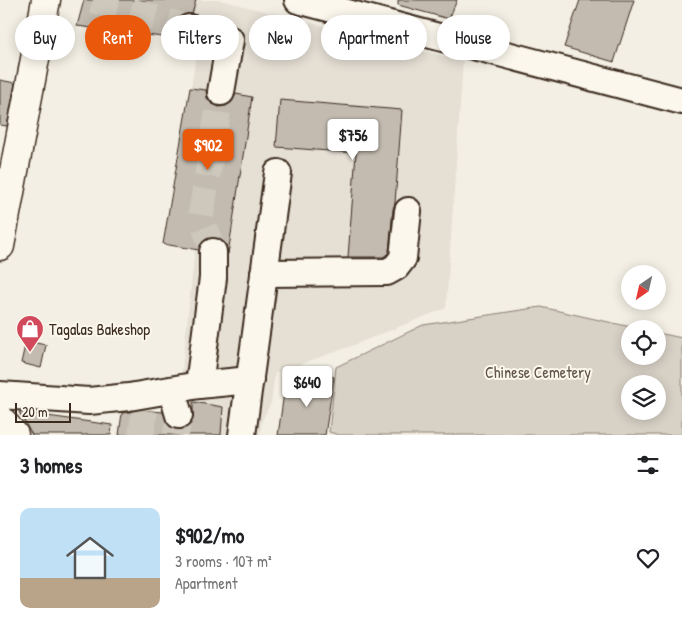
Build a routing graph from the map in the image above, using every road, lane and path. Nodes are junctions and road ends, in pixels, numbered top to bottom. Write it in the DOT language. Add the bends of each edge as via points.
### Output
graph roads {
  1 [pos="46,0"];
  2 [pos="298,0"];
  3 [pos="227,60"];
  4 [pos="221,92"];
  5 [pos="682,101"];
  6 [pos="278,173"];
  7 [pos="408,211"];
  8 [pos="0,246"];
  9 [pos="213,252"];
  10 [pos="264,273"];
  11 [pos="250,380"];
  12 [pos="199,385"];
  13 [pos="0,395"];
  14 [pos="0,419"];
  15 [pos="14,435"];
  16 [pos="242,435"];
  1 -- 8 [label="main road"];
  2 -- 5 [label="street"];
  3 -- 4 [label="street"];
  6 -- 10 [label="street"];
  7 -- 10 [label="street" via="403,258 387,272"];
  9 -- 12 [label="street" via="213,278"];
  10 -- 11 [label="street"];
  11 -- 12 [label="street"];
  11 -- 16 [label="street"];
  12 -- 13 [label="street" via="176,403 137,404"];
  14 -- 15 [label="main road"];
}
